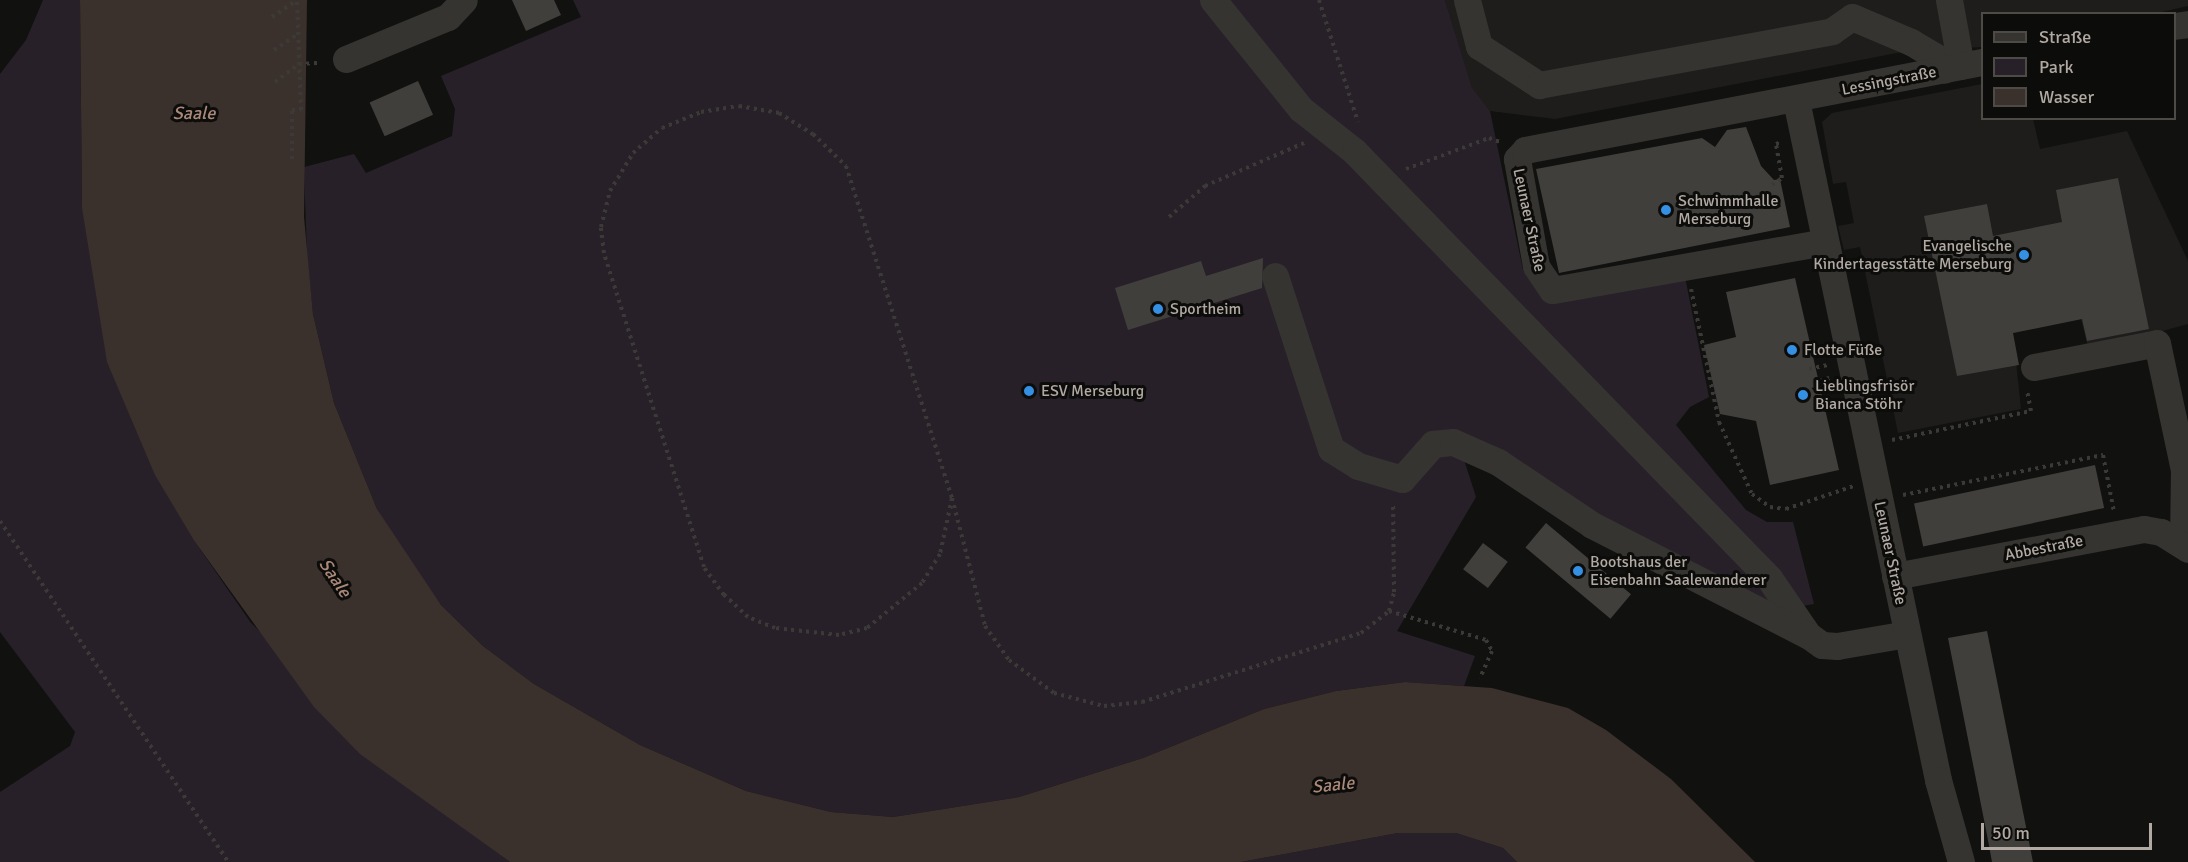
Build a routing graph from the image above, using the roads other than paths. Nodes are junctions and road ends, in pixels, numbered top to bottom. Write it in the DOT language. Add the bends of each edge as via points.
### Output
graph roads {
  1 [pos="464,0"];
  2 [pos="1213,0"];
  3 [pos="1467,0"];
  4 [pos="1949,0"];
  5 [pos="1850,9"];
  6 [pos="333,61"];
  7 [pos="1962,66"];
  8 [pos="1796,100"];
  9 [pos="1825,242"];
  10 [pos="1275,276"];
  11 [pos="2034,367"];
  12 [pos="2186,546"];
  13 [pos="1895,576"];
  14 [pos="1907,634"];
  15 [pos="1808,635"];
  16 [pos="1961,862"];
  1 -- 6 [label="street" via="448,17"];
  2 -- 15 [label="street" via="1301,109 1372,171 1762,570"];
  3 -- 5 [label="street" via="1479,46 1539,85 1832,31"];
  4 -- 7 [label="street"];
  5 -- 7 [label="street" via="1936,57"];
  7 -- 8 [label="street, Lessingstraße"];
  8 -- 9 [label="street, Leunaer Straße"];
  8 -- 9 [label="street, Leunaer Straße" via="1520,155 1516,169 1536,266 1552,290"];
  9 -- 13 [label="street, Leunaer Straße" via="1883,488"];
  10 -- 15 [label="street" via="1330,449 1358,466 1402,479 1433,444 1453,442 1498,462 1592,525"];
  11 -- 12 [label="street" via="2157,343 2184,470"];
  12 -- 13 [label="street, Abbestraße" via="2144,529"];
  13 -- 14 [label="street, Leunaer Straße"];
  14 -- 15 [label="street" via="1837,646"];
  14 -- 16 [label="street, Leunaer Straße"];
}
